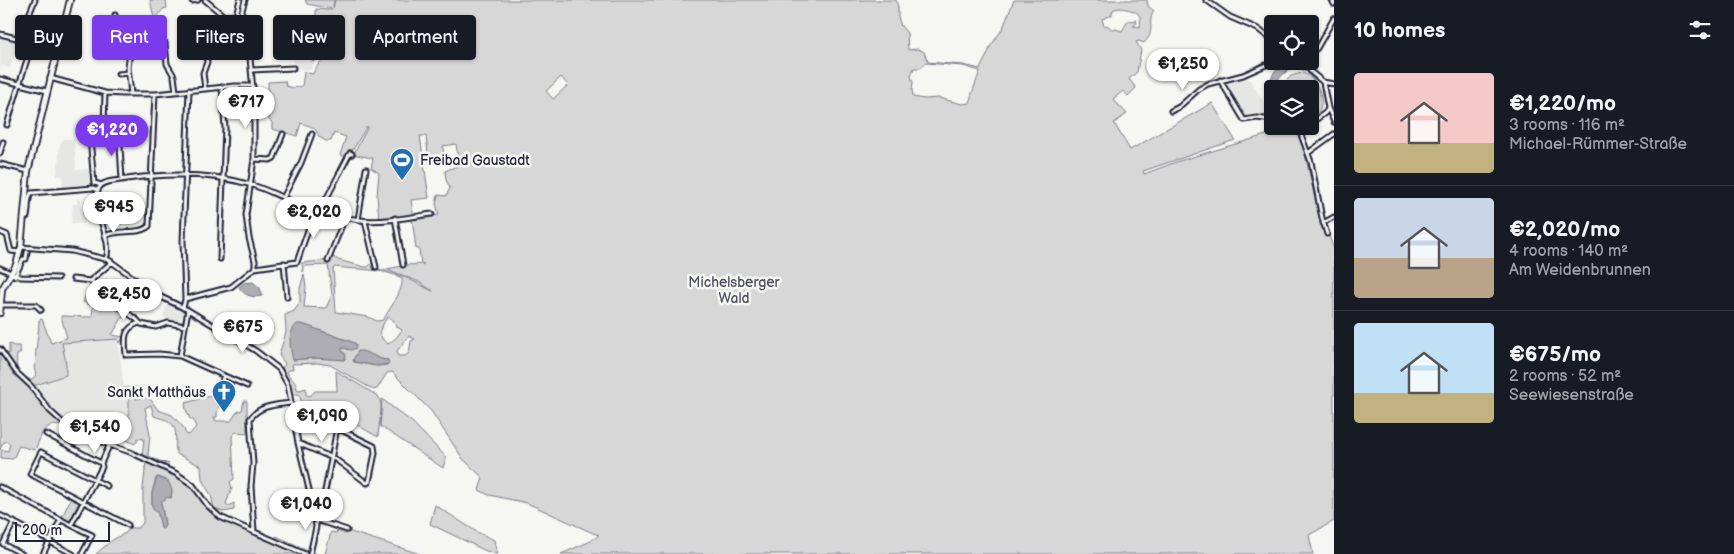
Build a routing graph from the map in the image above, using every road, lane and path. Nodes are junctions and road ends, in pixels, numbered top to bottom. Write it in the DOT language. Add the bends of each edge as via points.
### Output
graph roads {
  1 [pos="35,0"];
  2 [pos="70,0"];
  3 [pos="198,0"];
  4 [pos="205,0"];
  5 [pos="240,0"];
  6 [pos="245,0"];
  7 [pos="1206,0"];
  8 [pos="1332,0"];
  9 [pos="192,1"];
  10 [pos="1334,4"];
  11 [pos="29,15"];
  12 [pos="66,15"];
  13 [pos="223,15"];
  14 [pos="237,15"];
  15 [pos="241,15"];
  16 [pos="1334,18"];
  17 [pos="0,34"];
  18 [pos="1264,34"];
  19 [pos="15,38"];
  20 [pos="1319,44"];
  21 [pos="27,60"];
  22 [pos="54,60"];
  23 [pos="129,60"];
  24 [pos="167,60"];
  25 [pos="207,60"];
  26 [pos="250,60"];
  27 [pos="1264,66"];
  28 [pos="293,68"];
  29 [pos="252,70"];
  30 [pos="1310,70"];
  31 [pos="128,73"];
  32 [pos="118,74"];
  33 [pos="50,77"];
  34 [pos="0,79"];
  35 [pos="1220,80"];
  36 [pos="1323,82"];
  37 [pos="20,84"];
  38 [pos="1334,84"];
  39 [pos="253,86"];
  40 [pos="222,87"];
  41 [pos="205,89"];
  42 [pos="47,90"];
  43 [pos="189,90"];
  44 [pos="176,92"];
  45 [pos="106,93"];
  46 [pos="131,94"];
  47 [pos="155,94"];
  48 [pos="1328,108"];
  49 [pos="1171,111"];
  50 [pos="1319,117"];
  51 [pos="1264,119"];
  52 [pos="1334,122"];
  53 [pos="7,125"];
  54 [pos="283,134"];
  55 [pos="312,134"];
  56 [pos="1334,134"];
  57 [pos="1301,135"];
  58 [pos="90,138"];
  59 [pos="3,142"];
  60 [pos="0,152"];
  61 [pos="1308,152"];
  62 [pos="352,154"];
  63 [pos="254,159"];
  64 [pos="0,164"];
  65 [pos="366,169"];
  66 [pos="28,171"];
  67 [pos="186,175"];
  68 [pos="152,176"];
  69 [pos="223,179"];
  70 [pos="122,180"];
  71 [pos="94,183"];
  72 [pos="102,185"];
  73 [pos="251,185"];
  74 [pos="96,189"];
  75 [pos="283,198"];
  76 [pos="315,210"];
  77 [pos="320,211"];
  78 [pos="432,214"];
  79 [pos="345,217"];
  80 [pos="1334,217"];
  81 [pos="24,218"];
  82 [pos="395,218"];
  83 [pos="358,220"];
  84 [pos="365,221"];
  85 [pos="1323,223"];
  86 [pos="0,232"];
  87 [pos="1328,234"];
  88 [pos="105,236"];
  89 [pos="20,250"];
  90 [pos="28,252"];
  91 [pos="220,258"];
  92 [pos="106,259"];
  93 [pos="328,261"];
  94 [pos="112,262"];
  95 [pos="284,264"];
  96 [pos="403,265"];
  97 [pos="0,268"];
  98 [pos="255,268"];
  99 [pos="376,268"];
  100 [pos="13,274"];
  101 [pos="58,278"];
  102 [pos="92,278"];
  103 [pos="73,279"];
  104 [pos="286,297"];
  105 [pos="185,300"];
  106 [pos="0,301"];
  107 [pos="183,308"];
  108 [pos="41,310"];
  109 [pos="188,310"];
  110 [pos="0,314"];
  111 [pos="139,323"];
  112 [pos="185,326"];
  113 [pos="0,349"];
  114 [pos="180,356"];
  115 [pos="223,376"];
  116 [pos="246,386"];
  117 [pos="221,401"];
  118 [pos="291,403"];
  119 [pos="293,413"];
  120 [pos="338,428"];
  121 [pos="46,434"];
  122 [pos="298,443"];
  123 [pos="110,444"];
  124 [pos="332,457"];
  125 [pos="101,463"];
  126 [pos="95,480"];
  127 [pos="107,486"];
  128 [pos="0,487"];
  129 [pos="84,502"];
  130 [pos="0,515"];
  131 [pos="61,519"];
  132 [pos="316,520"];
  133 [pos="14,522"];
  134 [pos="72,525"];
  135 [pos="128,526"];
  136 [pos="347,530"];
  137 [pos="254,531"];
  138 [pos="50,541"];
  139 [pos="22,554"];
  140 [pos="43,554"];
  141 [pos="73,554"];
  142 [pos="82,554"];
  143 [pos="305,554"];
  144 [pos="310,554"];
  1 -- 11 [label="street"];
  2 -- 12 [label="street"];
  3 -- 9 [label="street"];
  4 -- 13 [label="street"];
  5 -- 14 [label="street"];
  6 -- 15 [label="street"];
  7 -- 18 [label="street" via="1230,17"];
  8 -- 10 [label="street"];
  16 -- 20 [label="street"];
  17 -- 19 [label="street"];
  21 -- 37 [label="street"];
  22 -- 33 [label="street"];
  23 -- 31 [label="street"];
  24 -- 44 [label="street" via="174,75"];
  25 -- 41 [label="street" via="203,73"];
  26 -- 29 [label="street"];
  27 -- 35 [label="street"];
  28 -- 29 [label="street"];
  29 -- 39 [label="street"];
  30 -- 36 [label="street"];
  31 -- 32 [label="street"];
  31 -- 46 [label="street"];
  33 -- 42 [label="street"];
  33 -- 45 [label="street"];
  34 -- 37 [label="street"];
  35 -- 49 [label="street" via="1204,86"];
  35 -- 51 [label="street" via="1244,120"];
  36 -- 38 [label="street"];
  36 -- 48 [label="street"];
  37 -- 42 [label="street"];
  37 -- 53 [label="street"];
  39 -- 40 [label="street"];
  39 -- 63 [label="street"];
  40 -- 41 [label="street"];
  40 -- 69 [label="street" via="225,128"];
  41 -- 43 [label="street"];
  42 -- 66 [label="street"];
  43 -- 44 [label="street"];
  43 -- 67 [label="street"];
  44 -- 47 [label="street"];
  45 -- 46 [label="street"];
  45 -- 70 [label="street" via="104,126 119,129"];
  46 -- 47 [label="street"];
  47 -- 68 [label="street"];
  48 -- 50 [label="street"];
  48 -- 52 [label="street"];
  54 -- 63 [label="street" via="274,158"];
  55 -- 75 [label="street"];
  56 -- 61 [label="street"];
  57 -- 61 [label="street"];
  58 -- 71 [label="street"];
  59 -- 60 [label="street"];
  61 -- 85 [label="street"];
  62 -- 77 [label="street"];
  63 -- 73 [label="street"];
  64 -- 66 [label="street"];
  65 -- 83 [label="street"];
  66 -- 81 [label="street"];
  67 -- 68 [label="street"];
  67 -- 69 [label="street"];
  67 -- 105 [label="street" via="182,260"];
  68 -- 70 [label="street"];
  68 -- 88 [label="street" via="149,226 144,230"];
  69 -- 73 [label="street"];
  69 -- 91 [label="street"];
  70 -- 72 [label="street"];
  71 -- 72 [label="street"];
  71 -- 74 [label="street"];
  72 -- 74 [label="street"];
  73 -- 75 [label="street"];
  73 -- 98 [label="street" via="247,223"];
  74 -- 81 [label="street" via="32,193 28,214"];
  74 -- 88 [label="street"];
  75 -- 76 [label="street"];
  76 -- 77 [label="street"];
  76 -- 95 [label="street" via="297,262"];
  77 -- 79 [label="street"];
  78 -- 82 [label="street"];
  79 -- 83 [label="street"];
  79 -- 93 [label="street"];
  80 -- 85 [label="street"];
  81 -- 89 [label="street"];
  82 -- 84 [label="street"];
  82 -- 96 [label="street"];
  83 -- 84 [label="street"];
  84 -- 99 [label="street"];
  85 -- 87 [label="street"];
  86 -- 89 [label="street" via="7,236 11,251"];
  88 -- 92 [label="street"];
  89 -- 92 [label="street" via="72,251"];
  89 -- 100 [label="street"];
  90 -- 100 [label="street"];
  92 -- 94 [label="street"];
  94 -- 102 [label="street"];
  94 -- 107 [label="street" via="158,295"];
  95 -- 98 [label="street"];
  95 -- 104 [label="street"];
  97 -- 100 [label="street"];
  98 -- 105 [label="street" via="231,287"];
  100 -- 101 [label="street"];
  100 -- 106 [label="street" via="2,290"];
  102 -- 103 [label="street" via="90,281"];
  102 -- 111 [label="street" via="94,288"];
  105 -- 107 [label="street"];
  106 -- 108 [label="street" via="36,305"];
  106 -- 110 [label="street"];
  107 -- 109 [label="street"];
  109 -- 112 [label="street"];
  109 -- 118 [label="street" via="280,370 288,386"];
  111 -- 112 [label="street" via="157,328 168,323"];
  111 -- 114 [label="street" via="128,329 125,336 126,355"];
  112 -- 114 [label="street"];
  113 -- 123 [label="street" via="16,372 64,425 78,434"];
  114 -- 115 [label="street"];
  115 -- 116 [label="street"];
  115 -- 117 [label="street"];
  118 -- 119 [label="street"];
  118 -- 137 [label="street" via="265,407 250,419"];
  119 -- 120 [label="street"];
  119 -- 122 [label="street"];
  120 -- 124 [label="street"];
  120 -- 124 [label="street" via="375,447 370,479 367,483"];
  121 -- 125 [label="street"];
  122 -- 124 [label="street"];
  122 -- 132 [label="street"];
  123 -- 125 [label="street"];
  123 -- 137 [label="street" via="181,476 193,484 220,517"];
  124 -- 132 [label="street" via="321,512"];
  125 -- 126 [label="street"];
  126 -- 127 [label="street"];
  126 -- 129 [label="street"];
  126 -- 129 [label="street" via="41,452 30,474"];
  128 -- 131 [label="street"];
  129 -- 134 [label="street"];
  129 -- 135 [label="street"];
  130 -- 133 [label="street"];
  131 -- 134 [label="street"];
  131 -- 138 [label="street"];
  132 -- 136 [label="street"];
  132 -- 144 [label="street"];
  133 -- 138 [label="street"];
  133 -- 139 [label="street" via="3,544"];
  134 -- 142 [label="street" via="92,535"];
  137 -- 143 [label="street"];
  138 -- 140 [label="street"];
  138 -- 141 [label="street"];
}
